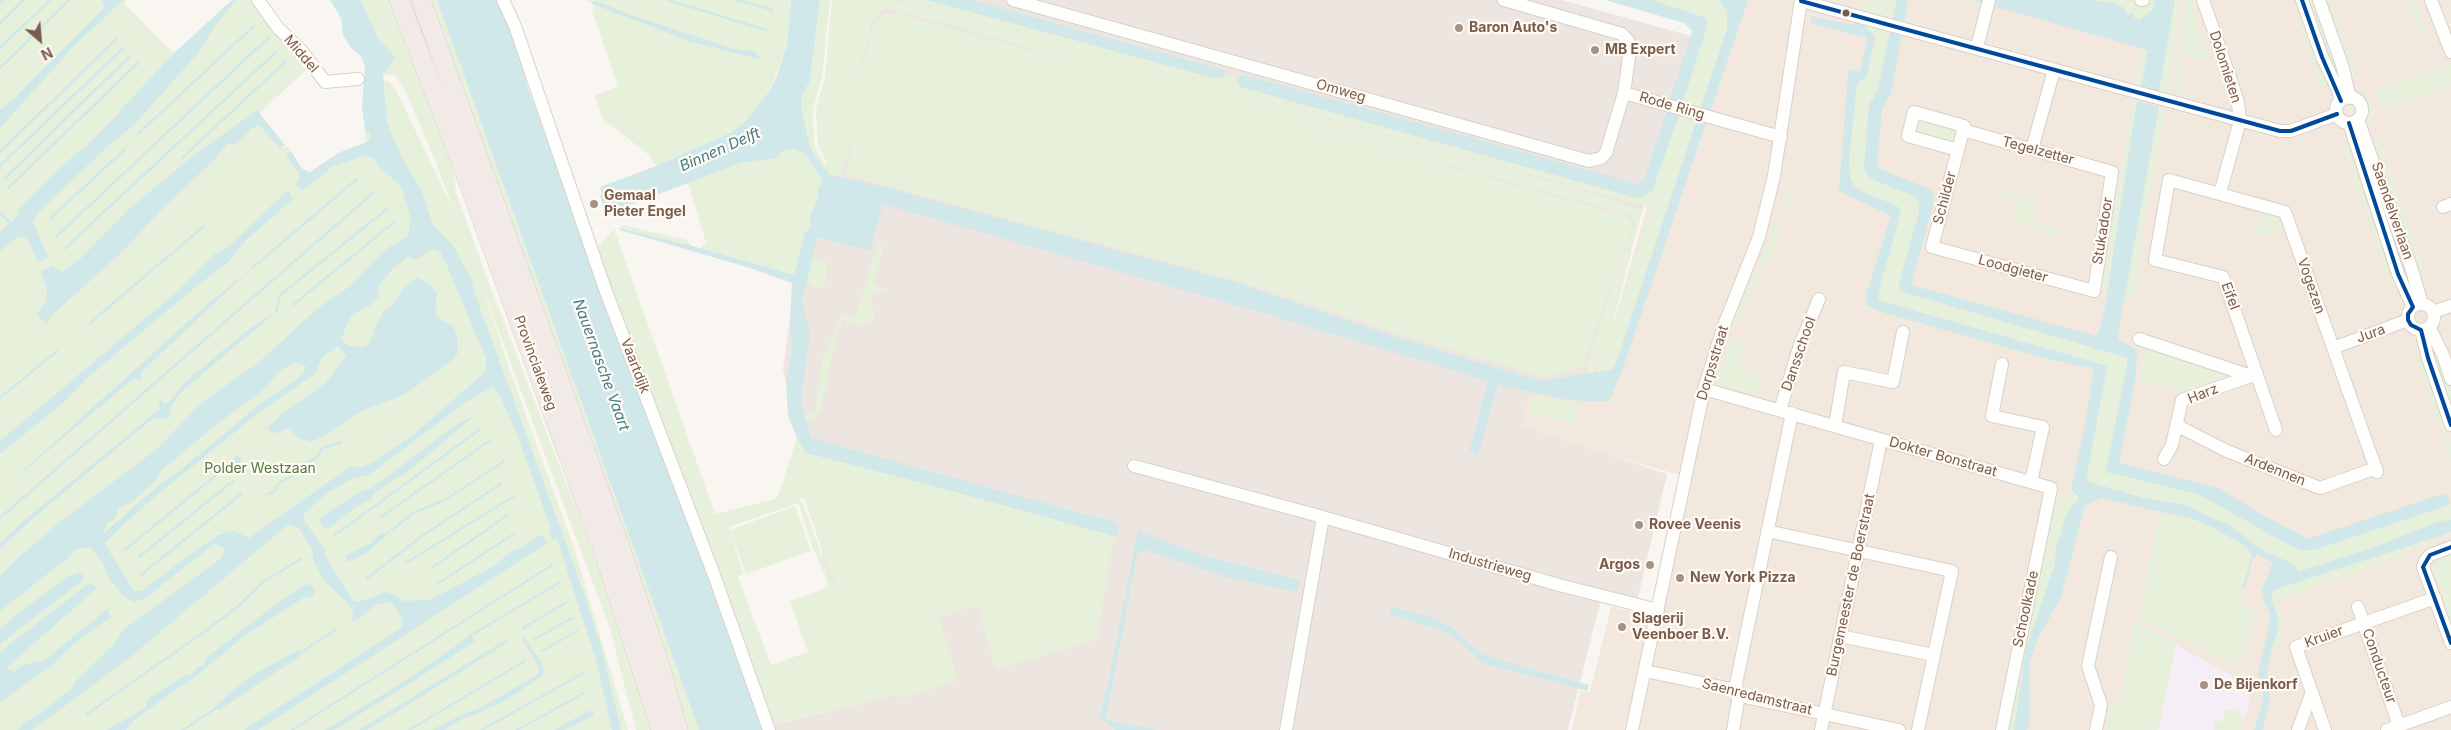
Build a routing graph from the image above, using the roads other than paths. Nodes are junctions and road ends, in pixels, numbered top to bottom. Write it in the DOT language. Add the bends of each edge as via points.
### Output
graph roads {
  1 [pos="258,0"];
  2 [pos="398,0"];
  3 [pos="420,0"];
  4 [pos="504,0"];
  5 [pos="1013,0"];
  6 [pos="1504,0"];
  7 [pos="1801,0"];
  8 [pos="2203,0"];
  9 [pos="2302,0"];
  10 [pos="2319,0"];
  11 [pos="2431,0"];
  12 [pos="1988,4"];
  13 [pos="1977,47"];
  14 [pos="2450,52"];
  15 [pos="2054,70"];
  16 [pos="358,79"];
  17 [pos="1624,93"];
  18 [pos="2345,99"];
  19 [pos="2337,114"];
  20 [pos="2240,121"];
  21 [pos="2353,121"];
  22 [pos="1963,130"];
  23 [pos="1781,137"];
  24 [pos="1958,150"];
  25 [pos="2032,150"];
  26 [pos="2112,172"];
  27 [pos="2169,180"];
  28 [pos="2220,193"];
  29 [pos="1932,247"];
  30 [pos="2094,291"];
  31 [pos="1819,299"];
  32 [pos="2417,305"];
  33 [pos="2451,306"];
  34 [pos="2433,312"];
  35 [pos="2408,320"];
  36 [pos="2425,328"];
  37 [pos="1903,332"];
  38 [pos="2139,339"];
  39 [pos="2333,348"];
  40 [pos="2002,364"];
  41 [pos="2254,375"];
  42 [pos="2451,379"];
  43 [pos="1704,389"];
  44 [pos="1786,412"];
  45 [pos="2176,425"];
  46 [pos="2451,425"];
  47 [pos="1835,426"];
  48 [pos="2276,430"];
  49 [pos="1881,440"];
  50 [pos="2164,459"];
  51 [pos="1134,466"];
  52 [pos="2376,470"];
  53 [pos="2031,482"];
  54 [pos="2051,488"];
  55 [pos="1323,517"];
  56 [pos="1766,531"];
  57 [pos="2451,547"];
  58 [pos="1858,551"];
  59 [pos="2111,557"];
  60 [pos="2435,598"];
  61 [pos="2358,607"];
  62 [pos="1658,610"];
  63 [pos="2364,623"];
  64 [pos="1840,636"];
  65 [pos="2451,643"];
  66 [pos="1934,655"];
  67 [pos="1645,671"];
  68 [pos="2312,692"];
  69 [pos="1737,693"];
  70 [pos="2451,707"];
  71 [pos="1824,714"];
  72 [pos="2400,726"];
  73 [pos="660,730"];
  74 [pos="678,730"];
  75 [pos="769,730"];
  76 [pos="1286,730"];
  77 [pos="1632,730"];
  78 [pos="1733,730"];
  79 [pos="1820,730"];
  80 [pos="1896,730"];
  81 [pos="1918,730"];
  82 [pos="2002,730"];
  83 [pos="2096,730"];
  84 [pos="2298,730"];
  85 [pos="2325,730"];
  86 [pos="2387,730"];
  1 -- 16 [label="street, Middel" via="325,82"];
  2 -- 73 [label="highway, Provincialeweg" via="601,544"];
  3 -- 74 [label="highway, Provincialeweg" via="620,547"];
  4 -- 75 [label="street, Vaartdijk" via="605,289"];
  5 -- 17 [label="street, Omweg" via="1589,161 1606,153"];
  6 -- 17 [label="street, Rode Ring" via="1622,34 1630,50"];
  7 -- 13 [label="street"];
  7 -- 23 [label="street, Dorpsstraat"];
  8 -- 20 [label="street, Dolomieten" via="2232,82"];
  9 -- 18 [label="street" via="2322,57"];
  10 -- 18 [label="street" via="2342,66"];
  11 -- 14 [label="street"];
  12 -- 13 [label="street"];
  13 -- 15 [label="street"];
  15 -- 20 [label="street"];
  15 -- 25 [label="street"];
  17 -- 23 [label="street, Rode Ring"];
  18 -- 19 [label="street" via="2337,107"];
  18 -- 21 [label="street" via="2360,104 2362,112"];
  19 -- 20 [label="street" via="2286,131"];
  19 -- 21 [label="street" via="2339,119"];
  20 -- 28 [label="street, Dolomieten"];
  21 -- 32 [label="street, Saendelverlaan" via="2398,274"];
  22 -- 24 [label="street"];
  22 -- 24 [label="street, Tegelzetter" via="1964,126 1914,112 1908,136"];
  22 -- 25 [label="street, Tegelzetter"];
  23 -- 43 [label="street, Dorpsstraat" via="1759,237 1723,328"];
  24 -- 29 [label="street, Schilder"];
  25 -- 26 [label="street, Tegelzetter"];
  26 -- 30 [label="street, Stukadoor"];
  27 -- 28 [label="street, Vogezen"];
  27 -- 41 [label="street, Eifel" via="2155,260 2223,276"];
  28 -- 39 [label="street, Vogezen" via="2285,212"];
  29 -- 30 [label="street, Loodgieter"];
  31 -- 44 [label="street, Dansschool" via="1800,345"];
  32 -- 34 [label="street" via="2429,306"];
  32 -- 35 [label="street" via="2408,314"];
  33 -- 34 [label="street"];
  34 -- 36 [label="street" via="2433,320"];
  35 -- 36 [label="street" via="2411,325"];
  35 -- 39 [label="street, Jura"];
  36 -- 42 [label="street" via="2443,355"];
  36 -- 46 [label="street" via="2428,358"];
  37 -- 47 [label="street" via="1893,382 1844,372"];
  38 -- 41 [label="street, Harz"];
  39 -- 52 [label="street, Vogezen"];
  40 -- 53 [label="street" via="1992,416 2043,427"];
  41 -- 45 [label="street, Harz" via="2182,400"];
  41 -- 48 [label="street, Eifel"];
  43 -- 44 [label="street, Dokter Bonstraat"];
  43 -- 62 [label="street, Dorpsstraat"];
  44 -- 47 [label="street, Dokter Bonstraat"];
  44 -- 56 [label="street, Dansschool"];
  45 -- 50 [label="street, Harz" via="2172,445"];
  45 -- 52 [label="street, Ardennen" via="2227,451 2320,488"];
  47 -- 49 [label="street, Dokter Bonstraat"];
  49 -- 53 [label="street, Dokter Bonstraat"];
  49 -- 58 [label="street, Burgemeester de Boerstraat"];
  51 -- 55 [label="street, Industrieweg"];
  53 -- 54 [label="street, Dokter Bonstraat"];
  54 -- 82 [label="street, Schoolkade"];
  55 -- 62 [label="street, Industrieweg"];
  55 -- 76 [label="street"];
  56 -- 58 [label="street"];
  56 -- 69 [label="street, Dansschool" via="1736,684"];
  57 -- 60 [label="street" via="2430,555 2424,561 2423,568"];
  58 -- 64 [label="street, Burgemeester de Boerstraat"];
  58 -- 66 [label="street" via="1952,571"];
  59 -- 83 [label="street" via="2088,666 2101,705"];
  60 -- 63 [label="street, Kruier"];
  60 -- 65 [label="street"];
  61 -- 63 [label="street, Conducteur"];
  62 -- 67 [label="street, Dorpsstraat"];
  63 -- 68 [label="street, Kruier" via="2296,647"];
  63 -- 72 [label="street, Conducteur"];
  64 -- 66 [label="street"];
  64 -- 71 [label="street, Burgemeester de Boerstraat"];
  66 -- 81 [label="street"];
  67 -- 69 [label="street, Saenredamstraat"];
  67 -- 77 [label="street, Dorpsstraat"];
  68 -- 84 [label="street"];
  68 -- 85 [label="street, Kruier"];
  69 -- 71 [label="street, Saenredamstraat"];
  69 -- 78 [label="street, Dansschool"];
  70 -- 72 [label="street"];
  71 -- 79 [label="street, Burgemeester de Boerstraat"];
  71 -- 80 [label="street, Saenredamstraat"];
  72 -- 86 [label="street"];
}
